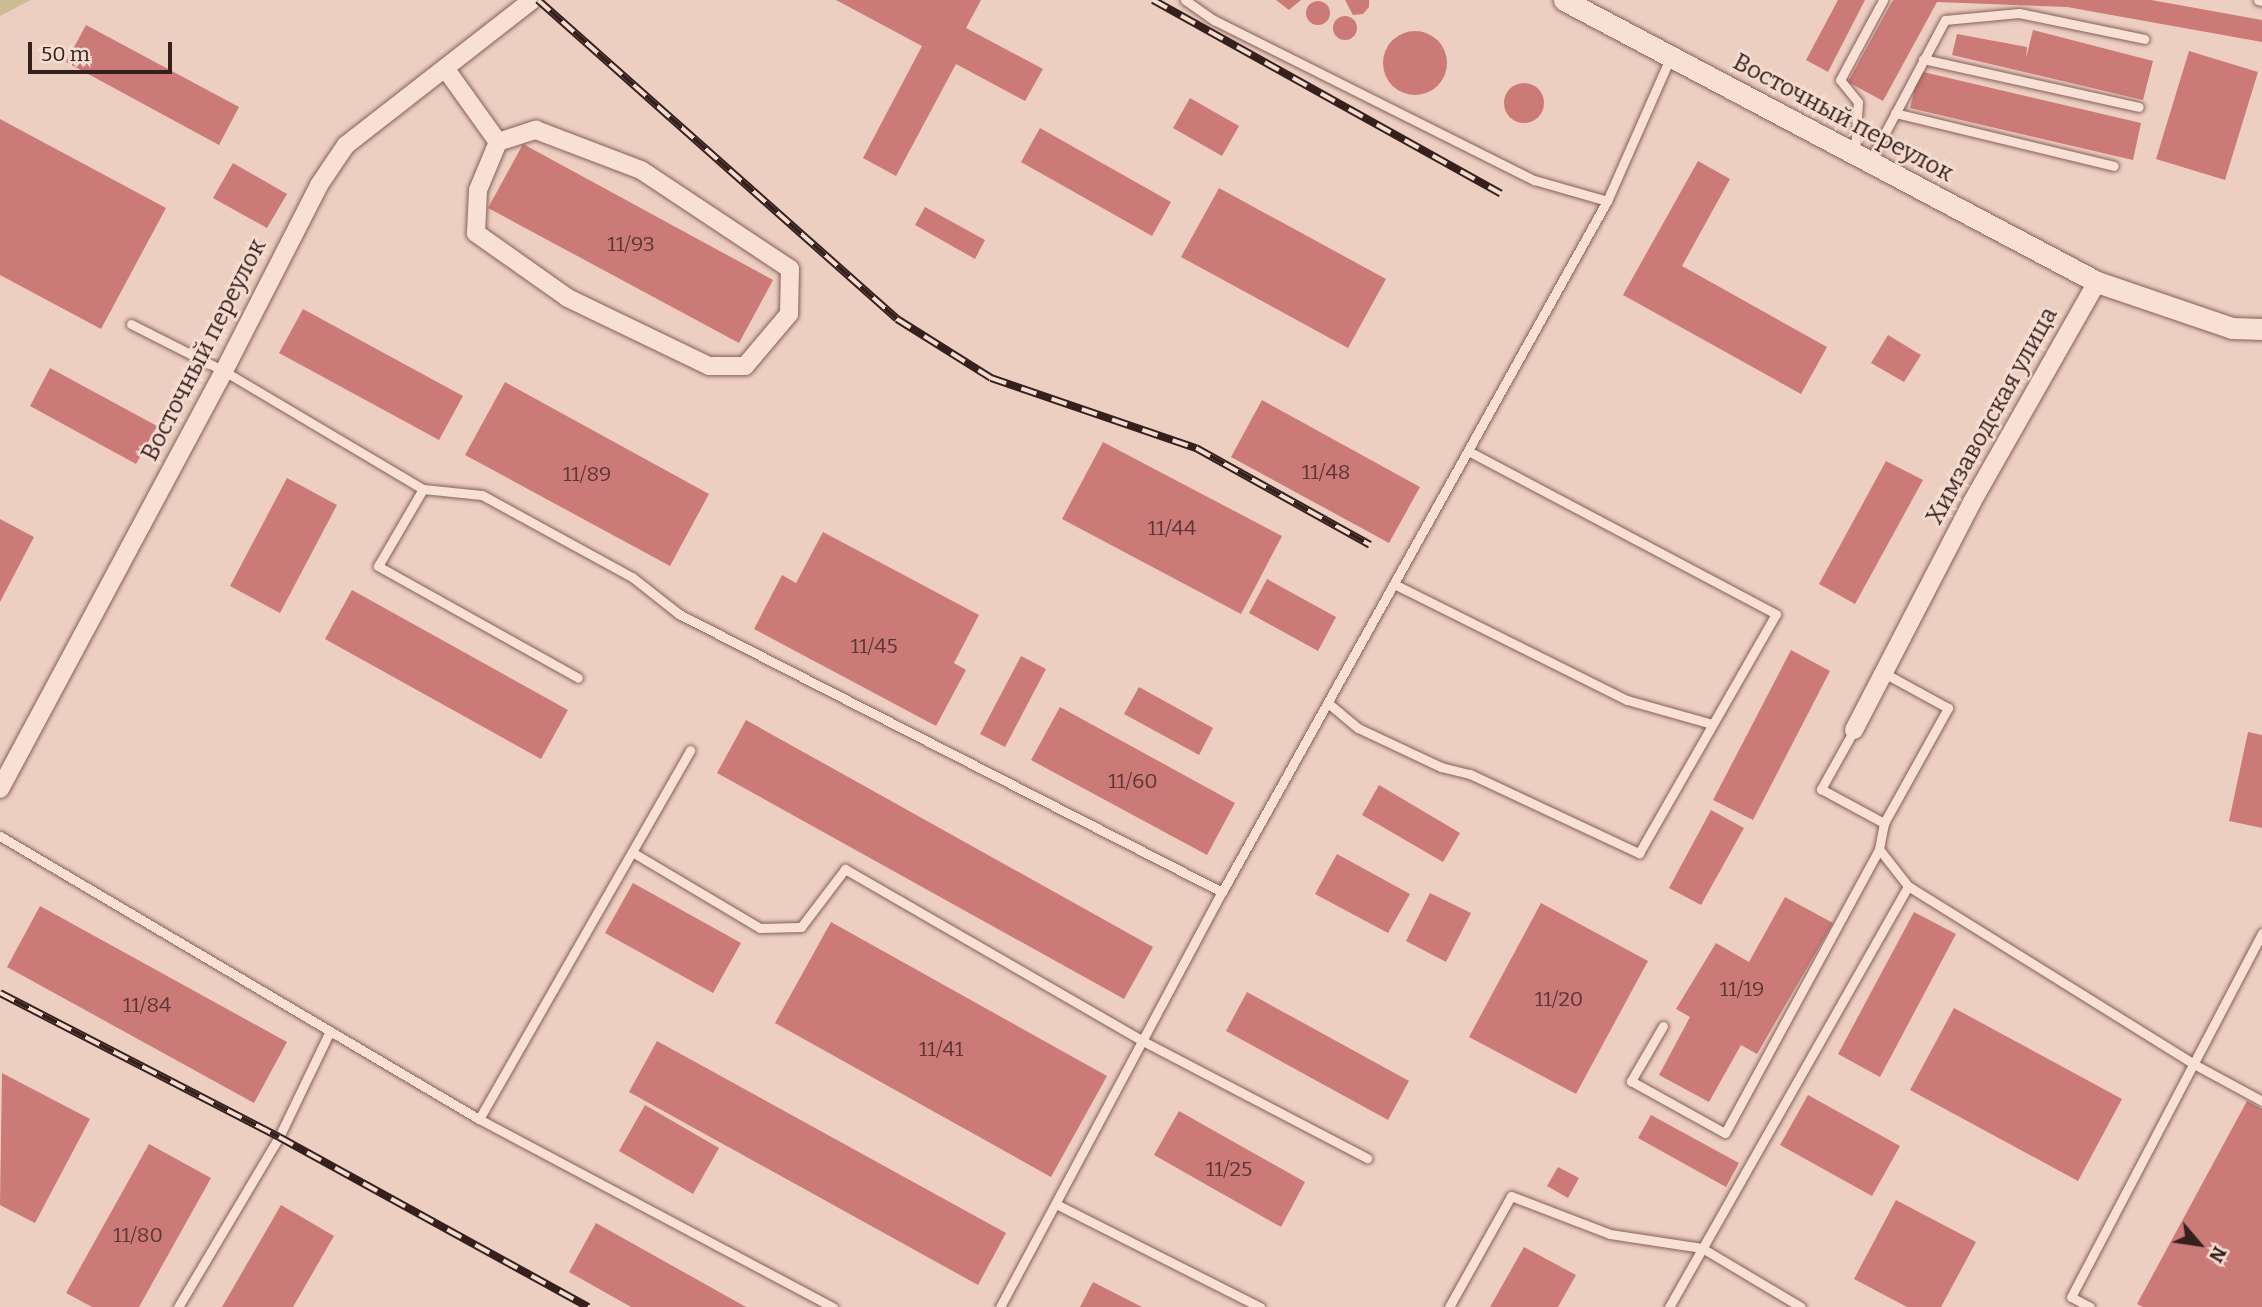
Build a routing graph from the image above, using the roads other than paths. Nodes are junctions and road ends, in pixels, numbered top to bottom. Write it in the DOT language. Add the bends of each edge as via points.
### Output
graph roads {
  1 [pos="532,0"];
  2 [pos="1185,0"];
  3 [pos="1564,0"];
  4 [pos="1883,0"];
  5 [pos="2144,39"];
  6 [pos="1671,56"];
  7 [pos="1923,59"];
  8 [pos="445,68"];
  9 [pos="2139,107"];
  10 [pos="1895,113"];
  11 [pos="498,142"];
  12 [pos="1862,158"];
  13 [pos="2114,166"];
  14 [pos="1607,201"];
  15 [pos="2097,282"];
  16 [pos="131,324"];
  17 [pos="2262,329"];
  18 [pos="225,371"];
  19 [pos="1468,451"];
  20 [pos="423,489"];
  21 [pos="1394,584"];
  22 [pos="1884,673"];
  23 [pos="578,678"];
  24 [pos="1328,703"];
  25 [pos="1712,724"];
  26 [pos="1854,730"];
  27 [pos="690,750"];
  28 [pos="0,789"];
  29 [pos="1884,823"];
  30 [pos="0,836"];
  31 [pos="1879,849"];
  32 [pos="632,852"];
  33 [pos="1908,886"];
  34 [pos="1222,892"];
  35 [pos="2262,933"];
  36 [pos="1663,1026"];
  37 [pos="329,1033"];
  38 [pos="1143,1041"];
  39 [pos="2192,1063"];
  40 [pos="2262,1101"];
  41 [pos="479,1119"];
  42 [pos="1367,1158"];
  43 [pos="1056,1203"];
  44 [pos="1702,1248"];
  45 [pos="178,1307"];
  46 [pos="833,1307"];
  47 [pos="1000,1307"];
  48 [pos="1260,1307"];
  49 [pos="1449,1307"];
  50 [pos="1669,1307"];
  51 [pos="1801,1307"];
  52 [pos="2090,1307"];
  1 -- 8 [label="street, Восточный переулок"];
  2 -- 14 [label="lane" via="1214,20 1534,180"];
  3 -- 6 [label="street, Восточный переулок"];
  4 -- 12 [label="lane" via="1840,80 1858,102"];
  5 -- 7 [label="lane" via="2019,13 1945,20"];
  6 -- 12 [label="street, Восточный переулок"];
  6 -- 14 [label="lane"];
  7 -- 9 [label="lane"];
  7 -- 10 [label="lane"];
  8 -- 11 [label="street"];
  8 -- 18 [label="street, Восточный переулок" via="346,145 319,185"];
  10 -- 12 [label="lane"];
  10 -- 13 [label="lane"];
  11 -- 11 [label="street" via="536,130 641,170 790,270 789,314 745,366 709,366 569,299 476,233 478,190"];
  12 -- 15 [label="street, Восточный переулок"];
  14 -- 19 [label="lane"];
  15 -- 17 [label="street" via="2232,328"];
  15 -- 22 [label="street, Химзаводская улица" via="1972,502"];
  16 -- 18 [label="lane"];
  18 -- 20 [label="lane"];
  18 -- 28 [label="street, Восточный переулок"];
  19 -- 21 [label="lane"];
  19 -- 25 [label="lane" via="1776,614"];
  20 -- 23 [label="lane" via="378,566"];
  20 -- 34 [label="lane" via="482,495 632,577 679,614"];
  21 -- 24 [label="lane"];
  21 -- 25 [label="lane" via="1603,690"];
  22 -- 26 [label="street, Химзаводская улица"];
  22 -- 29 [label="lane" via="1948,708"];
  24 -- 25 [label="lane" via="1359,728 1441,767 1471,774 1639,853"];
  24 -- 34 [label="lane"];
  26 -- 29 [label="lane" via="1821,789"];
  27 -- 32 [label="lane"];
  29 -- 31 [label="lane"];
  30 -- 37 [label="lane"];
  31 -- 33 [label="lane"];
  31 -- 36 [label="lane" via="1725,1133 1631,1081"];
  32 -- 38 [label="lane" via="760,928 801,927 845,869"];
  32 -- 41 [label="lane"];
  33 -- 39 [label="lane"];
  33 -- 44 [label="lane"];
  34 -- 38 [label="lane"];
  35 -- 39 [label="lane"];
  37 -- 41 [label="lane"];
  37 -- 45 [label="lane" via="279,1137"];
  38 -- 42 [label="lane"];
  38 -- 43 [label="lane"];
  39 -- 40 [label="lane"];
  39 -- 52 [label="lane" via="2071,1297"];
  41 -- 46 [label="lane"];
  43 -- 47 [label="lane"];
  43 -- 48 [label="lane"];
  44 -- 49 [label="lane" via="1610,1234 1511,1196"];
  44 -- 50 [label="lane"];
  44 -- 51 [label="lane"];
}
